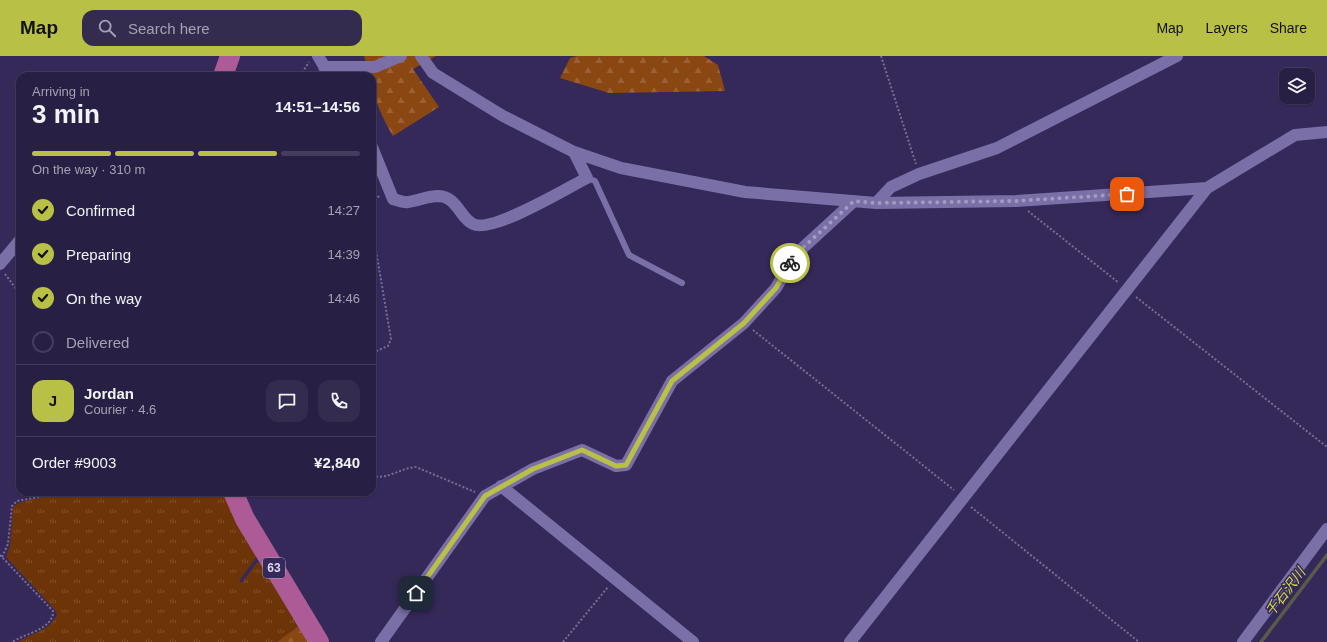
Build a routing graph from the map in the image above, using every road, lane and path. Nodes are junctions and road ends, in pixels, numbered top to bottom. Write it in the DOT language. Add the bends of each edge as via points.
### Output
graph roads {
  1 [pos="230,56"];
  2 [pos="401,56"];
  3 [pos="421,56"];
  4 [pos="881,56"];
  5 [pos="1178,56"];
  6 [pos="323,64"];
  7 [pos="224,72"];
  8 [pos="303,72"];
  9 [pos="1327,124"];
  10 [pos="1327,132"];
  11 [pos="1315,135"];
  12 [pos="574,152"];
  13 [pos="376,158"];
  14 [pos="919,174"];
  15 [pos="587,178"];
  16 [pos="1206,188"];
  17 [pos="854,201"];
  18 [pos="1016,201"];
  19 [pos="876,203"];
  20 [pos="16,246"];
  21 [pos="376,250"];
  22 [pos="2,268"];
  23 [pos="682,283"];
  24 [pos="16,288"];
  25 [pos="1127,290"];
  26 [pos="744,323"];
  27 [pos="376,351"];
  28 [pos="1327,447"];
  29 [pos="376,477"];
  30 [pos="501,486"];
  31 [pos="45,496"];
  32 [pos="235,496"];
  33 [pos="485,496"];
  34 [pos="963,499"];
  35 [pos="1327,529"];
  36 [pos="1,556"];
  37 [pos="615,578"];
  38 [pos="12,642"];
  39 [pos="319,642"];
  40 [pos="381,642"];
  41 [pos="563,642"];
  42 [pos="693,642"];
  43 [pos="850,642"];
  44 [pos="1139,642"];
  45 [pos="1243,642"];
  1 -- 7 [label="main road"];
  2 -- 6 [label="street" via="375,67"];
  3 -- 12 [label="street" via="433,73 448,84 503,116"];
  4 -- 14 [label="path"];
  5 -- 14 [label="street" via="997,148"];
  6 -- 8 [label="path" via="309,62"];
  9 -- 11 [label="street"];
  10 -- 11 [label="street"];
  11 -- 16 [label="street" via="1295,136"];
  12 -- 15 [label="street"];
  12 -- 17 [label="street" via="621,168 745,192"];
  13 -- 15 [label="street" via="393,199 407,202 438,196 458,206 467,220 474,225 502,222"];
  14 -- 19 [label="street" via="892,187"];
  15 -- 23 [label="lane" via="595,181 628,256"];
  16 -- 18 [label="street"];
  16 -- 25 [label="street"];
  17 -- 19 [label="street"];
  17 -- 26 [label="street" via="794,256 776,288"];
  18 -- 19 [label="street"];
  18 -- 25 [label="path"];
  20 -- 22 [label="street"];
  21 -- 27 [label="path" via="391,339 388,346"];
  22 -- 24 [label="path"];
  25 -- 28 [label="path"];
  25 -- 34 [label="street"];
  26 -- 30 [label="street" via="672,381 626,465 616,466 582,450 533,469"];
  26 -- 34 [label="path"];
  29 -- 33 [label="path" via="390,476 408,467 416,467"];
  30 -- 33 [label="street"];
  30 -- 37 [label="street"];
  31 -- 36 [label="path" via="17,501 12,506 8,544"];
  32 -- 39 [label="main road, 63" via="245,519"];
  33 -- 40 [label="street"];
  34 -- 43 [label="street"];
  34 -- 44 [label="path"];
  35 -- 45 [label="street"];
  36 -- 38 [label="path" via="53,611 54,616 49,623"];
  37 -- 41 [label="path"];
  37 -- 42 [label="street"];
}
